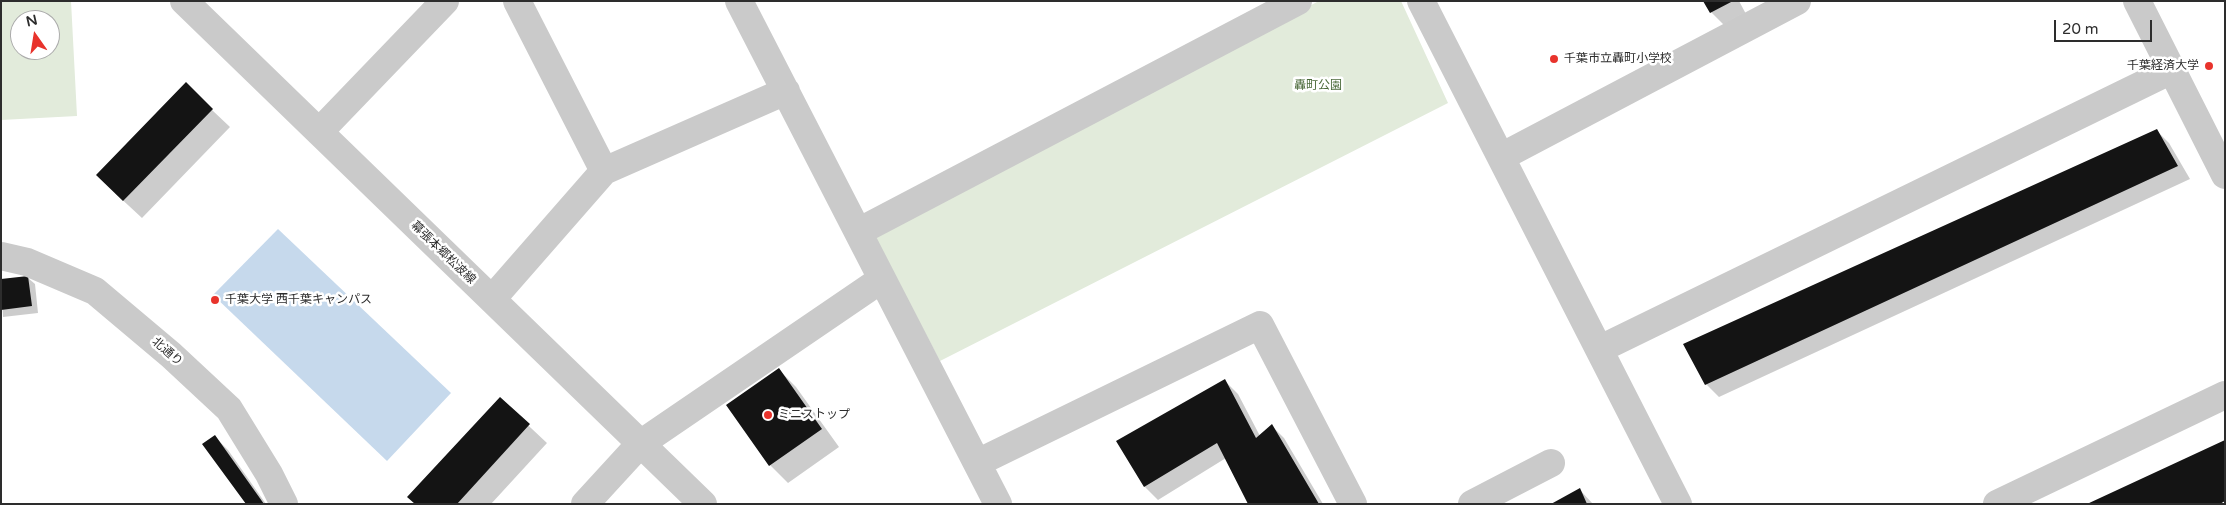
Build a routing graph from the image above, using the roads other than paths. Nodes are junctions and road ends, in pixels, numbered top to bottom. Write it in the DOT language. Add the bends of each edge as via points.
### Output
graph roads {
  1 [pos="184,1"];
  2 [pos="445,1"];
  3 [pos="517,1"];
  4 [pos="739,1"];
  5 [pos="1298,1"];
  6 [pos="1421,1"];
  7 [pos="1797,1"];
  8 [pos="2137,1"];
  9 [pos="2172,70"];
  10 [pos="786,92"];
  11 [pos="319,132"];
  12 [pos="1501,157"];
  13 [pos="604,171"];
  14 [pos="2225,175"];
  15 [pos="858,232"];
  16 [pos="1,256"];
  17 [pos="882,279"];
  18 [pos="492,299"];
  19 [pos="1600,349"];
  20 [pos="2225,395"];
  21 [pos="640,444"];
  22 [pos="977,463"];
  23 [pos="1551,463"];
  24 [pos="284,504"];
  25 [pos="585,504"];
  26 [pos="703,504"];
  27 [pos="998,504"];
  28 [pos="1353,504"];
  29 [pos="1472,504"];
  30 [pos="1678,504"];
  31 [pos="1997,504"];
  1 -- 11 [label="street, 幕張本郷松波線"];
  2 -- 11 [label="street"];
  3 -- 13 [label="street"];
  4 -- 10 [label="street"];
  5 -- 15 [label="street"];
  6 -- 12 [label="street"];
  7 -- 12 [label="street"];
  8 -- 9 [label="street"];
  9 -- 14 [label="street"];
  9 -- 19 [label="street"];
  10 -- 13 [label="street"];
  10 -- 15 [label="street"];
  11 -- 18 [label="street, 幕張本郷松波線"];
  12 -- 19 [label="street"];
  13 -- 18 [label="street"];
  15 -- 17 [label="street"];
  16 -- 24 [label="street, 北通り" via="27,262 95,291 171,355 229,409"];
  17 -- 21 [label="street"];
  17 -- 22 [label="street"];
  18 -- 21 [label="street, 幕張本郷松波線"];
  19 -- 30 [label="street"];
  20 -- 31 [label="street"];
  21 -- 25 [label="street"];
  21 -- 26 [label="street, 幕張本郷松波線"];
  22 -- 27 [label="street"];
  22 -- 28 [label="street" via="1260,325"];
  23 -- 29 [label="street"];
}
